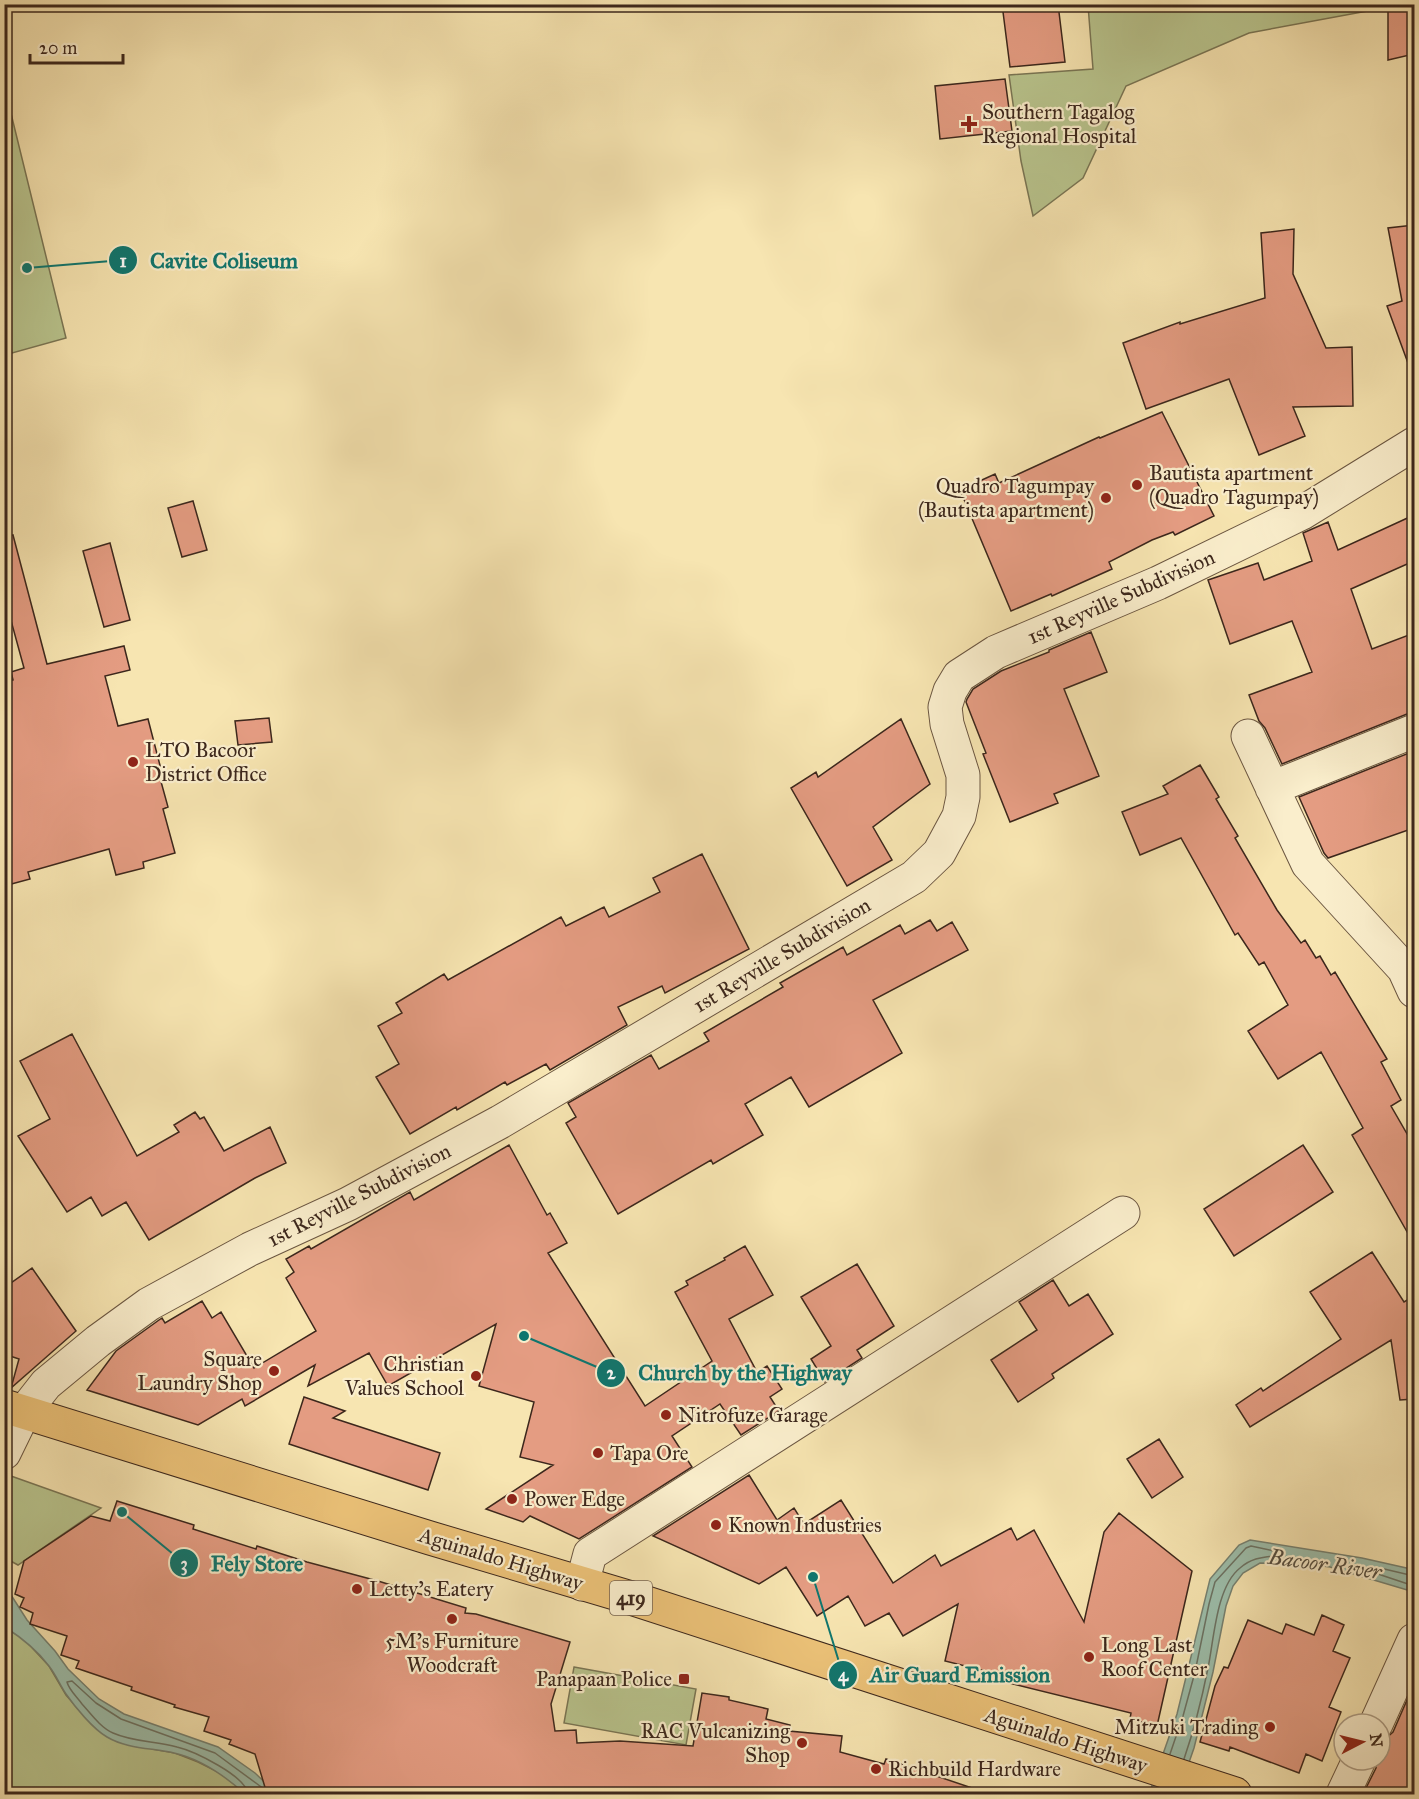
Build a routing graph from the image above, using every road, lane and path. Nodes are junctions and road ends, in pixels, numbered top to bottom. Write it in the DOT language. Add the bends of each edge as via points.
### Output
graph roads {
  1 [pos="1414,444"];
  2 [pos="1414,731"];
  3 [pos="1248,736"];
  4 [pos="1272,788"];
  5 [pos="1411,975"];
  6 [pos="1123,1213"];
  7 [pos="14,1409"];
  8 [pos="4,1453"];
  9 [pos="582,1584"];
  10 [pos="1414,1640"];
  11 [pos="1381,1712"];
  12 [pos="1353,1772"];
  13 [pos="1220,1792"];
  14 [pos="1343,1794"];
  1 -- 7 [label="street, 1st Reyville Subdivision" via="1302,513 1158,583 996,652 959,676 945,707 963,775 959,816 939,853 914,877 500,1122 149,1304"];
  2 -- 4 [label="street"];
  3 -- 4 [label="street"];
  4 -- 5 [label="street" via="1308,864"];
  6 -- 9 [label="street" via="590,1554"];
  7 -- 8 [label="street, 1st Reyville Subdivision"];
  7 -- 9 [label="highway, Aguinaldo Highway / 419"];
  9 -- 13 [label="highway, Aguinaldo Highway / 419"];
  10 -- 11 [label="street"];
  12 -- 14 [label="street"];
}
